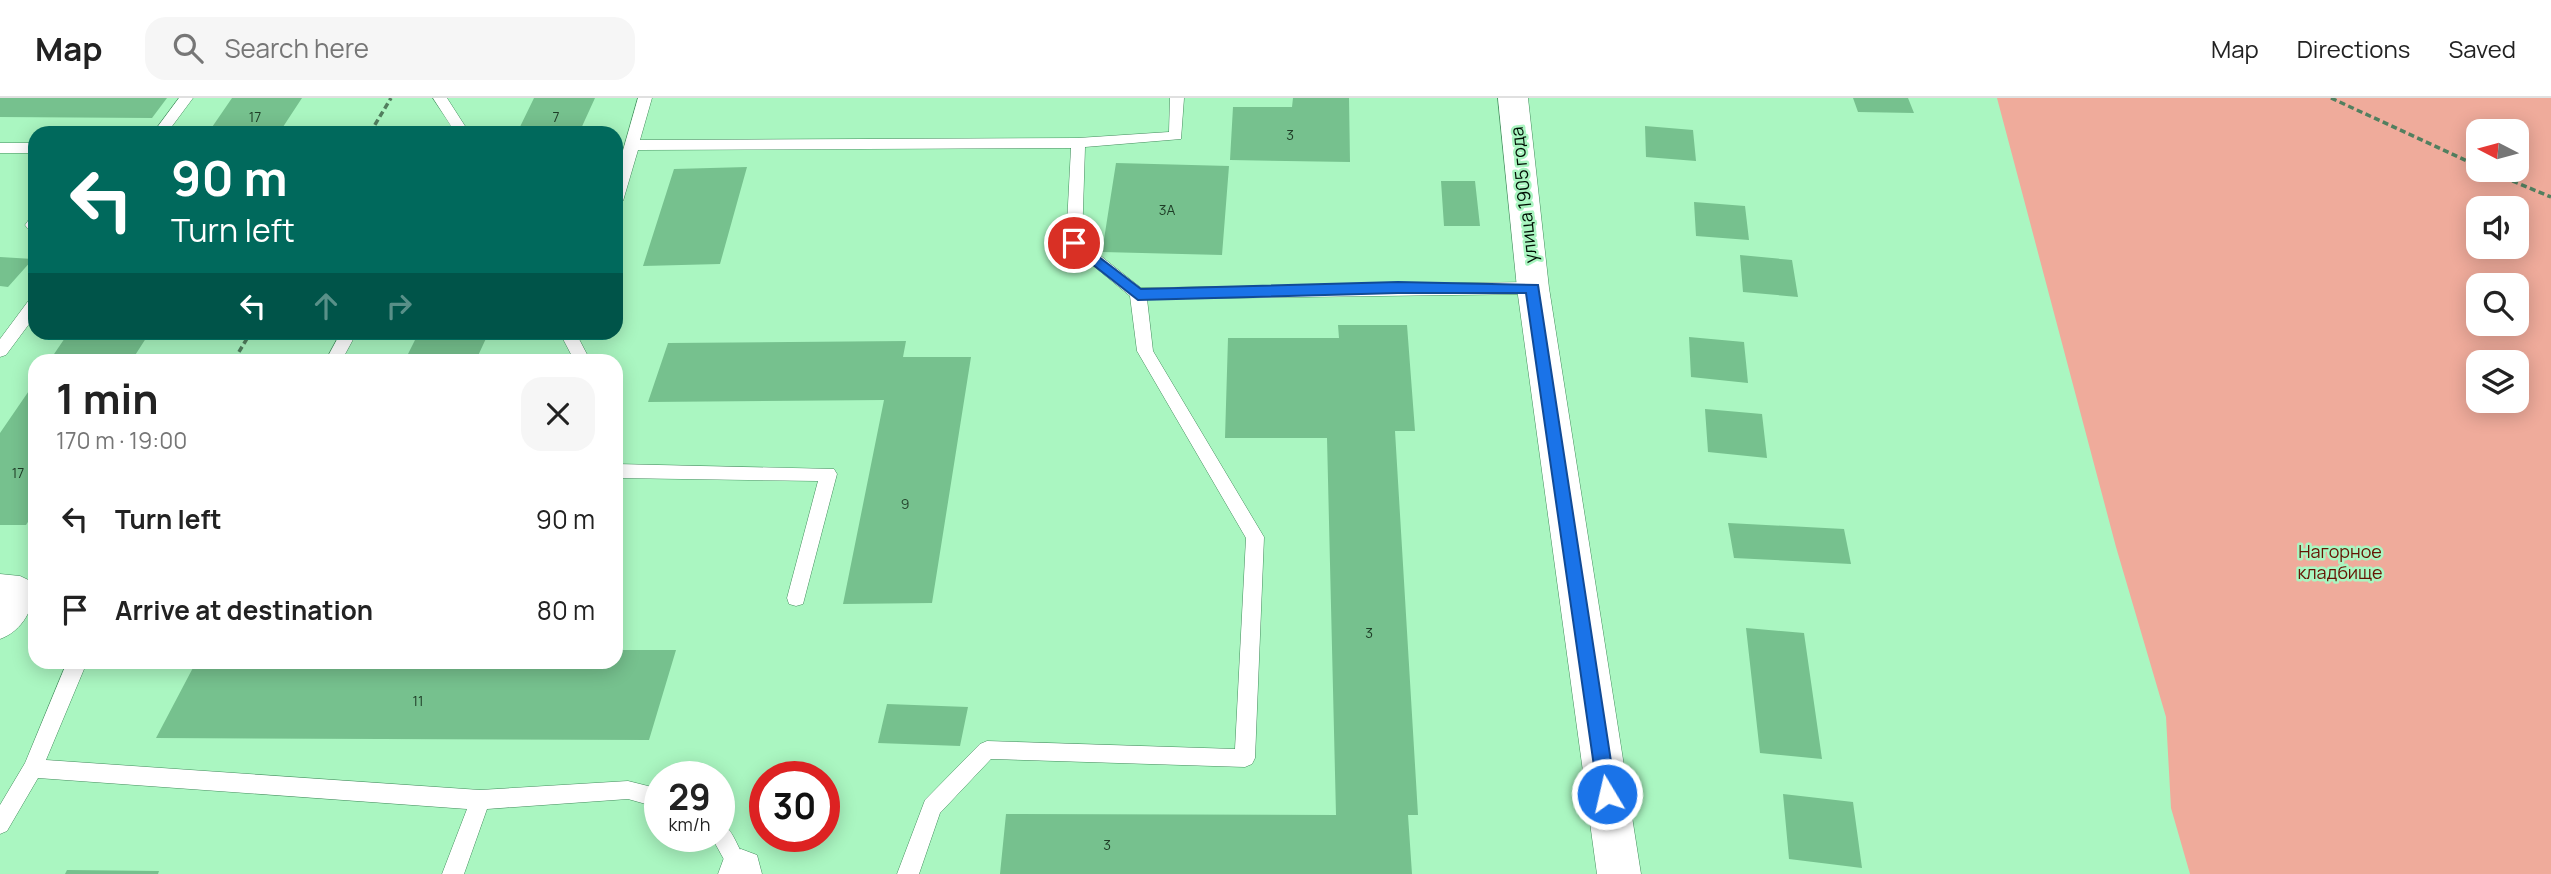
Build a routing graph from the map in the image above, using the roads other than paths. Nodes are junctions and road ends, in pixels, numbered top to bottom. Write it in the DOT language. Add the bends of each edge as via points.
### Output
graph roads {
  1 [pos="186,98"];
  2 [pos="440,98"];
  3 [pos="645,98"];
  4 [pos="1177,98"];
  5 [pos="1513,98"];
  6 [pos="165,126"];
  7 [pos="458,126"];
  8 [pos="1078,143"];
  9 [pos="634,145"];
  10 [pos="0,148"];
  11 [pos="28,148"];
  12 [pos="623,179"];
  13 [pos="1532,288"];
  14 [pos="1138,295"];
  15 [pos="28,313"];
  16 [pos="0,351"];
  17 [pos="623,471"];
  18 [pos="796,598"];
  19 [pos="74,669"];
  20 [pos="33,768"];
  21 [pos="644,794"];
  22 [pos="480,800"];
  23 [pos="0,824"];
  24 [pos="731,852"];
  25 [pos="743,872"];
  26 [pos="453,874"];
  27 [pos="908,874"];
  28 [pos="1619,874"];
  1 -- 6 [label="lane"];
  2 -- 7 [label="lane"];
  3 -- 9 [label="lane"];
  4 -- 8 [label="lane" via="1176,136"];
  5 -- 13 [label="street, улица 1905 года"];
  8 -- 9 [label="lane"];
  8 -- 14 [label="lane" via="1074,243"];
  9 -- 12 [label="lane"];
  10 -- 11 [label="lane"];
  13 -- 14 [label="lane"];
  13 -- 28 [label="street, улица 1905 года"];
  14 -- 27 [label="lane" via="1145,351 1255,537 1245,758 987,750 933,807"];
  15 -- 16 [label="lane"];
  17 -- 18 [label="lane" via="828,474"];
  19 -- 20 [label="lane"];
  20 -- 22 [label="lane"];
  20 -- 23 [label="lane"];
  21 -- 22 [label="lane" via="628,790"];
  22 -- 26 [label="lane"];
  24 -- 25 [label="lane"];
}
